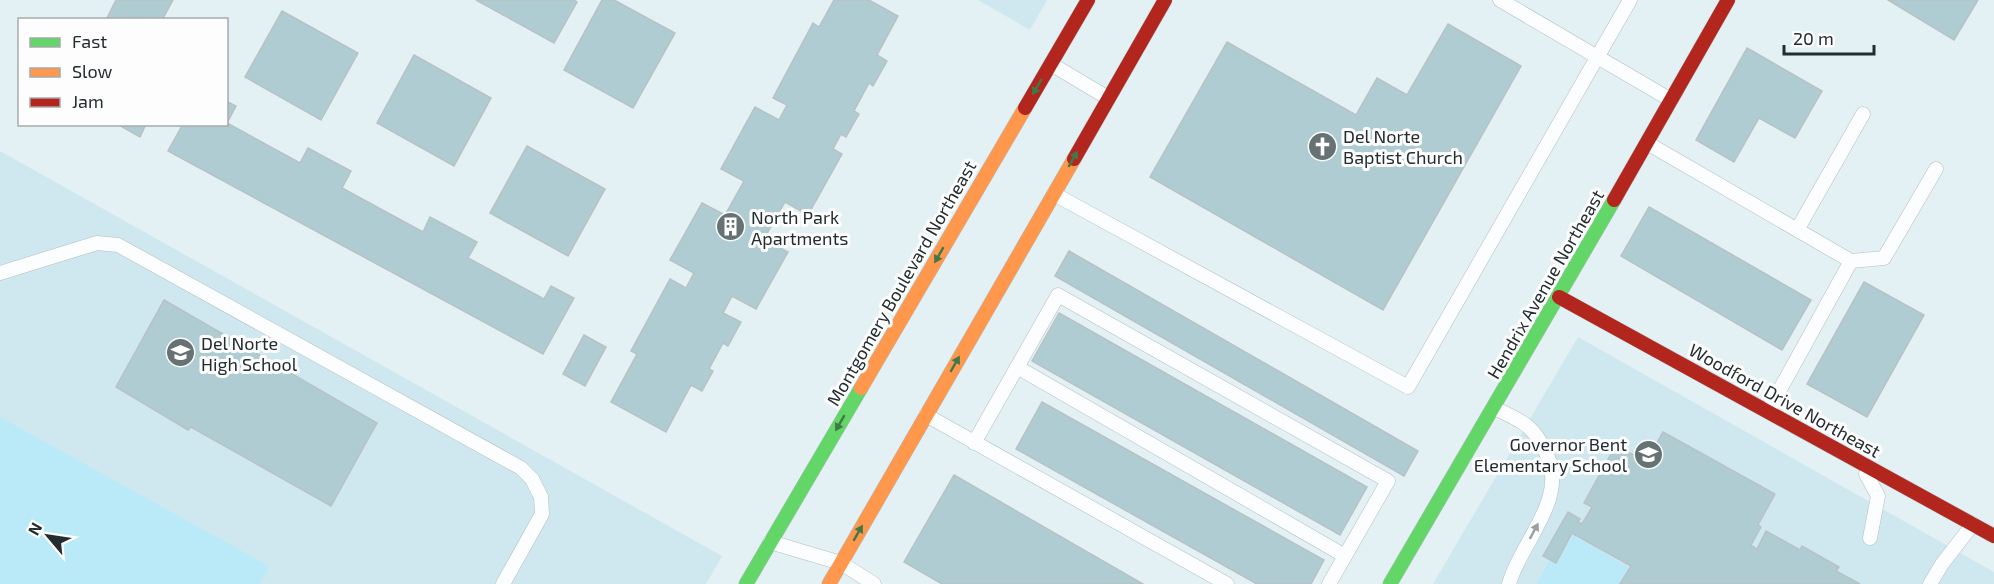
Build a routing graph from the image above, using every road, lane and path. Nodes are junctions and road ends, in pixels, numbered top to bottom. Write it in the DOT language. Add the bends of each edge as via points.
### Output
graph roads {
  1 [pos="1088,0"];
  2 [pos="1165,0"];
  3 [pos="1500,0"];
  4 [pos="1630,0"];
  5 [pos="1728,0"];
  6 [pos="1599,56"];
  7 [pos="1051,64"];
  8 [pos="1108,98"];
  9 [pos="1671,100"];
  10 [pos="1863,114"];
  11 [pos="1647,143"];
  12 [pos="1936,169"];
  13 [pos="1053,194"];
  14 [pos="1797,230"];
  15 [pos="1851,261"];
  16 [pos="0,273"];
  17 [pos="1559,297"];
  18 [pos="1017,367"];
  19 [pos="1494,408"];
  20 [pos="1768,411"];
  21 [pos="926,415"];
  22 [pos="974,443"];
  23 [pos="1860,462"];
  24 [pos="1973,524"];
  25 [pos="1994,536"];
  26 [pos="1870,538"];
  27 [pos="770,542"];
  28 [pos="1345,556"];
  29 [pos="841,563"];
  30 [pos="503,584"];
  31 [pos="746,584"];
  32 [pos="829,584"];
  33 [pos="874,584"];
  34 [pos="1227,584"];
  35 [pos="1329,584"];
  36 [pos="1390,584"];
  37 [pos="1509,584"];
  38 [pos="1930,584"];
  1 -- 7 [label="main road, Montgomery Boulevard Northeast"];
  2 -- 8 [label="main road"];
  3 -- 6 [label="lane"];
  4 -- 6 [label="lane"];
  5 -- 9 [label="main road, Hendrix Avenue Northeast"];
  6 -- 9 [label="lane"];
  6 -- 13 [label="lane" via="1408,387"];
  7 -- 8 [label="lane"];
  7 -- 27 [label="main road, Montgomery Boulevard Northeast, one-way"];
  13 -- 8 [label="main road, one-way"];
  9 -- 11 [label="main road, Hendrix Avenue Northeast"];
  10 -- 14 [label="lane"];
  11 -- 14 [label="lane"];
  11 -- 17 [label="main road, Hendrix Avenue Northeast"];
  12 -- 15 [label="lane" via="1884,258"];
  21 -- 13 [label="main road, one-way"];
  14 -- 15 [label="lane"];
  15 -- 20 [label="lane"];
  16 -- 30 [label="lane" via="97,243 118,245 521,468 541,497 542,514"];
  17 -- 19 [label="main road, Hendrix Avenue Northeast"];
  17 -- 20 [label="main road, Woodford Drive Northeast"];
  18 -- 22 [label="lane"];
  18 -- 28 [label="lane"];
  18 -- 28 [label="lane" via="1058,295 1389,481"];
  19 -- 36 [label="main road, Hendrix Avenue Northeast"];
  37 -- 19 [label="lane, one-way" via="1552,489 1550,462 1539,435"];
  20 -- 23 [label="main road, Woodford Drive Northeast"];
  21 -- 22 [label="lane"];
  29 -- 21 [label="main road, one-way"];
  22 -- 34 [label="lane"];
  23 -- 24 [label="main road, Woodford Drive Northeast"];
  23 -- 26 [label="lane" via="1878,496"];
  24 -- 25 [label="main road, Woodford Drive Northeast"];
  24 -- 38 [label="lane"];
  27 -- 29 [label="lane"];
  27 -- 31 [label="main road, Montgomery Boulevard Northeast"];
  28 -- 35 [label="lane"];
  29 -- 32 [label="main road"];
  29 -- 33 [label="lane"];
}
